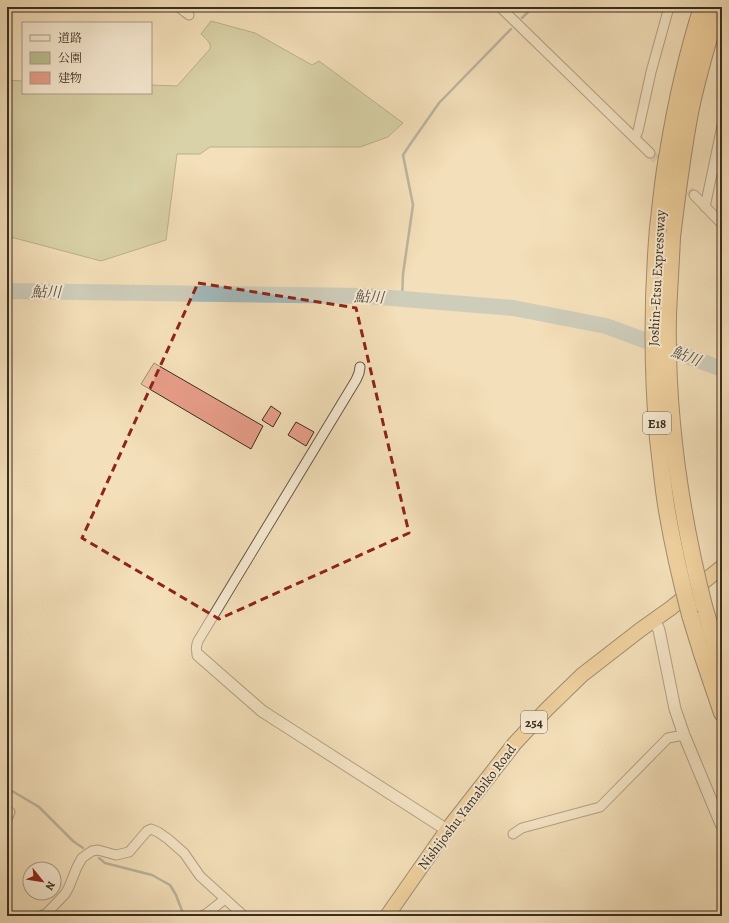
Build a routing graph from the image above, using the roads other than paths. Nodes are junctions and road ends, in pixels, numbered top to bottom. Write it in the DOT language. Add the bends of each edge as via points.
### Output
graph roads {
  1 [pos="179,7"];
  2 [pos="500,7"];
  3 [pos="669,7"];
  4 [pos="702,7"];
  5 [pos="718,7"];
  6 [pos="189,15"];
  7 [pos="722,126"];
  8 [pos="635,138"];
  9 [pos="650,153"];
  10 [pos="694,195"];
  11 [pos="705,207"];
  12 [pos="722,224"];
  13 [pos="360,367"];
  14 [pos="722,567"];
  15 [pos="654,620"];
  16 [pos="198,655"];
  17 [pos="722,667"];
  18 [pos="722,713"];
  19 [pos="684,735"];
  20 [pos="721,825"];
  21 [pos="447,830"];
  22 [pos="513,834"];
  23 [pos="225,899"];
  24 [pos="46,915"];
  25 [pos="202,916"];
  26 [pos="244,916"];
  27 [pos="387,916"];
  1 -- 6 [label="street"];
  2 -- 8 [label="street"];
  3 -- 8 [label="street"];
  4 -- 18 [label="highway, Joshin-Etsu Expressway / E18, bridge" via="676,109 658,228 653,315 654,374 667,512 690,615"];
  5 -- 17 [label="highway, Joshin-Etsu Expressway / E18, bridge" via="690,112 683,155 672,237 668,316 669,374 679,481 694,566"];
  7 -- 11 [label="street"];
  8 -- 9 [label="street"];
  10 -- 11 [label="street"];
  11 -- 12 [label="street"];
  13 -- 16 [label="street" via="356,380 198,641"];
  14 -- 15 [label="highway, Nishijoshu Yamabiko Road / 254"];
  15 -- 19 [label="street" via="660,635 675,709"];
  15 -- 21 [label="highway, Nishijoshu Yamabiko Road / 254" via="582,675 547,709 515,743"];
  16 -- 21 [label="street" via="262,711"];
  19 -- 20 [label="street"];
  19 -- 22 [label="street" via="668,738 600,807 522,828"];
  21 -- 27 [label="highway, Nishijoshu Yamabiko Road / 254"];
  23 -- 24 [label="street" via="200,876 184,853 151,829 129,852 116,855 98,850 82,858 65,894"];
  23 -- 25 [label="street"];
  23 -- 26 [label="street"];
}
